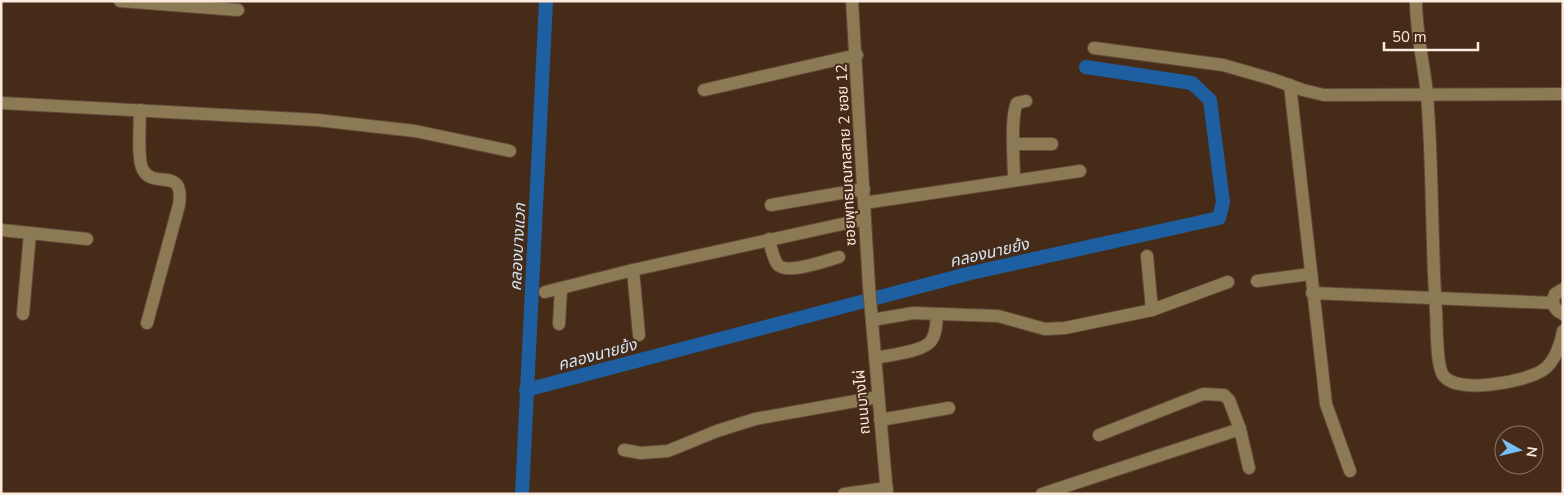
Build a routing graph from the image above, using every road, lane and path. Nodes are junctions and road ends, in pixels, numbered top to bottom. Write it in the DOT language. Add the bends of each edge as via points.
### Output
graph roads {
  1 [pos="120,1"];
  2 [pos="852,1"];
  3 [pos="1416,1"];
  4 [pos="238,10"];
  5 [pos="1094,48"];
  6 [pos="857,55"];
  7 [pos="1563,83"];
  8 [pos="1290,85"];
  9 [pos="704,90"];
  10 [pos="1427,94"];
  11 [pos="1563,95"];
  12 [pos="1026,101"];
  13 [pos="1,103"];
  14 [pos="140,110"];
  15 [pos="1014,144"];
  16 [pos="1052,144"];
  17 [pos="510,151"];
  18 [pos="1080,171"];
  19 [pos="1014,180"];
  20 [pos="864,189"];
  21 [pos="864,203"];
  22 [pos="772,205"];
  23 [pos="865,219"];
  24 [pos="1,230"];
  25 [pos="30,233"];
  26 [pos="88,239"];
  27 [pos="769,239"];
  28 [pos="1147,256"];
  29 [pos="840,257"];
  30 [pos="633,270"];
  31 [pos="1310,274"];
  32 [pos="1256,281"];
  33 [pos="1228,282"];
  34 [pos="561,288"];
  35 [pos="1563,288"];
  36 [pos="545,292"];
  37 [pos="1312,292"];
  38 [pos="1435,297"];
  39 [pos="1553,303"];
  40 [pos="1152,310"];
  41 [pos="23,314"];
  42 [pos="871,314"];
  43 [pos="937,314"];
  44 [pos="1563,314"];
  45 [pos="147,323"];
  46 [pos="559,324"];
  47 [pos="1563,331"];
  48 [pos="639,335"];
  49 [pos="875,358"];
  50 [pos="878,397"];
  51 [pos="949,408"];
  52 [pos="880,420"];
  53 [pos="1240,429"];
  54 [pos="1099,435"];
  55 [pos="624,450"];
  56 [pos="1249,468"];
  57 [pos="1350,471"];
  58 [pos="887,491"];
  59 [pos="844,494"];
  60 [pos="1042,494"];
  1 -- 4 [label="street"];
  2 -- 6 [label="street, ซอยพุทธมณฑลสาย 2 ซอย 12"];
  3 -- 10 [label="street" via="1416,25"];
  5 -- 8 [label="street" via="1223,65"];
  6 -- 9 [label="street"];
  6 -- 20 [label="street, ซอยพุทธมณฑลสาย 2 ซอย 12"];
  7 -- 11 [label="street"];
  8 -- 10 [label="street" via="1324,95"];
  8 -- 31 [label="street"];
  10 -- 11 [label="street"];
  10 -- 38 [label="street"];
  12 -- 15 [label="street" via="1017,103 1014,109"];
  13 -- 14 [label="street"];
  14 -- 17 [label="street" via="317,120 406,130"];
  14 -- 45 [label="street" via="142,169 147,175 174,182 179,186 180,194"];
  15 -- 16 [label="street"];
  15 -- 19 [label="street"];
  18 -- 19 [label="street"];
  19 -- 21 [label="street"];
  20 -- 21 [label="street, ซอยพุทธมณฑลสาย 2 ซอย 12"];
  20 -- 22 [label="street"];
  21 -- 23 [label="street, ซอยพุทธมณฑลสาย 2 ซอย 12"];
  23 -- 27 [label="street"];
  23 -- 42 [label="street, ซอยพุทธมณฑลสาย 2 ซอย 12"];
  24 -- 25 [label="street"];
  25 -- 26 [label="street"];
  25 -- 41 [label="street"];
  27 -- 29 [label="street" via="776,263 782,268 792,269"];
  27 -- 30 [label="street"];
  28 -- 40 [label="street"];
  30 -- 34 [label="street"];
  30 -- 48 [label="street"];
  31 -- 32 [label="street"];
  31 -- 37 [label="street"];
  33 -- 40 [label="street"];
  34 -- 36 [label="street"];
  34 -- 46 [label="street"];
  35 -- 39 [label="street" via="1555,294"];
  37 -- 38 [label="street"];
  37 -- 57 [label="street" via="1326,404"];
  38 -- 39 [label="street"];
  38 -- 47 [label="street" via="1442,374 1449,382 1459,385 1522,378 1544,370 1558,349"];
  39 -- 44 [label="street"];
  40 -- 43 [label="street" via="1065,328 1045,329 998,316"];
  42 -- 43 [label="street"];
  42 -- 49 [label="street, ถนนบางไผ่"];
  43 -- 49 [label="street" via="930,342 918,349"];
  49 -- 50 [label="street, ถนนบางไผ่"];
  50 -- 52 [label="street, ถนนบางไผ่"];
  50 -- 55 [label="street" via="755,419 668,451"];
  51 -- 52 [label="street"];
  52 -- 58 [label="street, ถนนบางไผ่"];
  53 -- 54 [label="street" via="1229,400 1224,396 1203,394"];
  53 -- 56 [label="street"];
  53 -- 60 [label="street"];
  58 -- 59 [label="street"];
}
